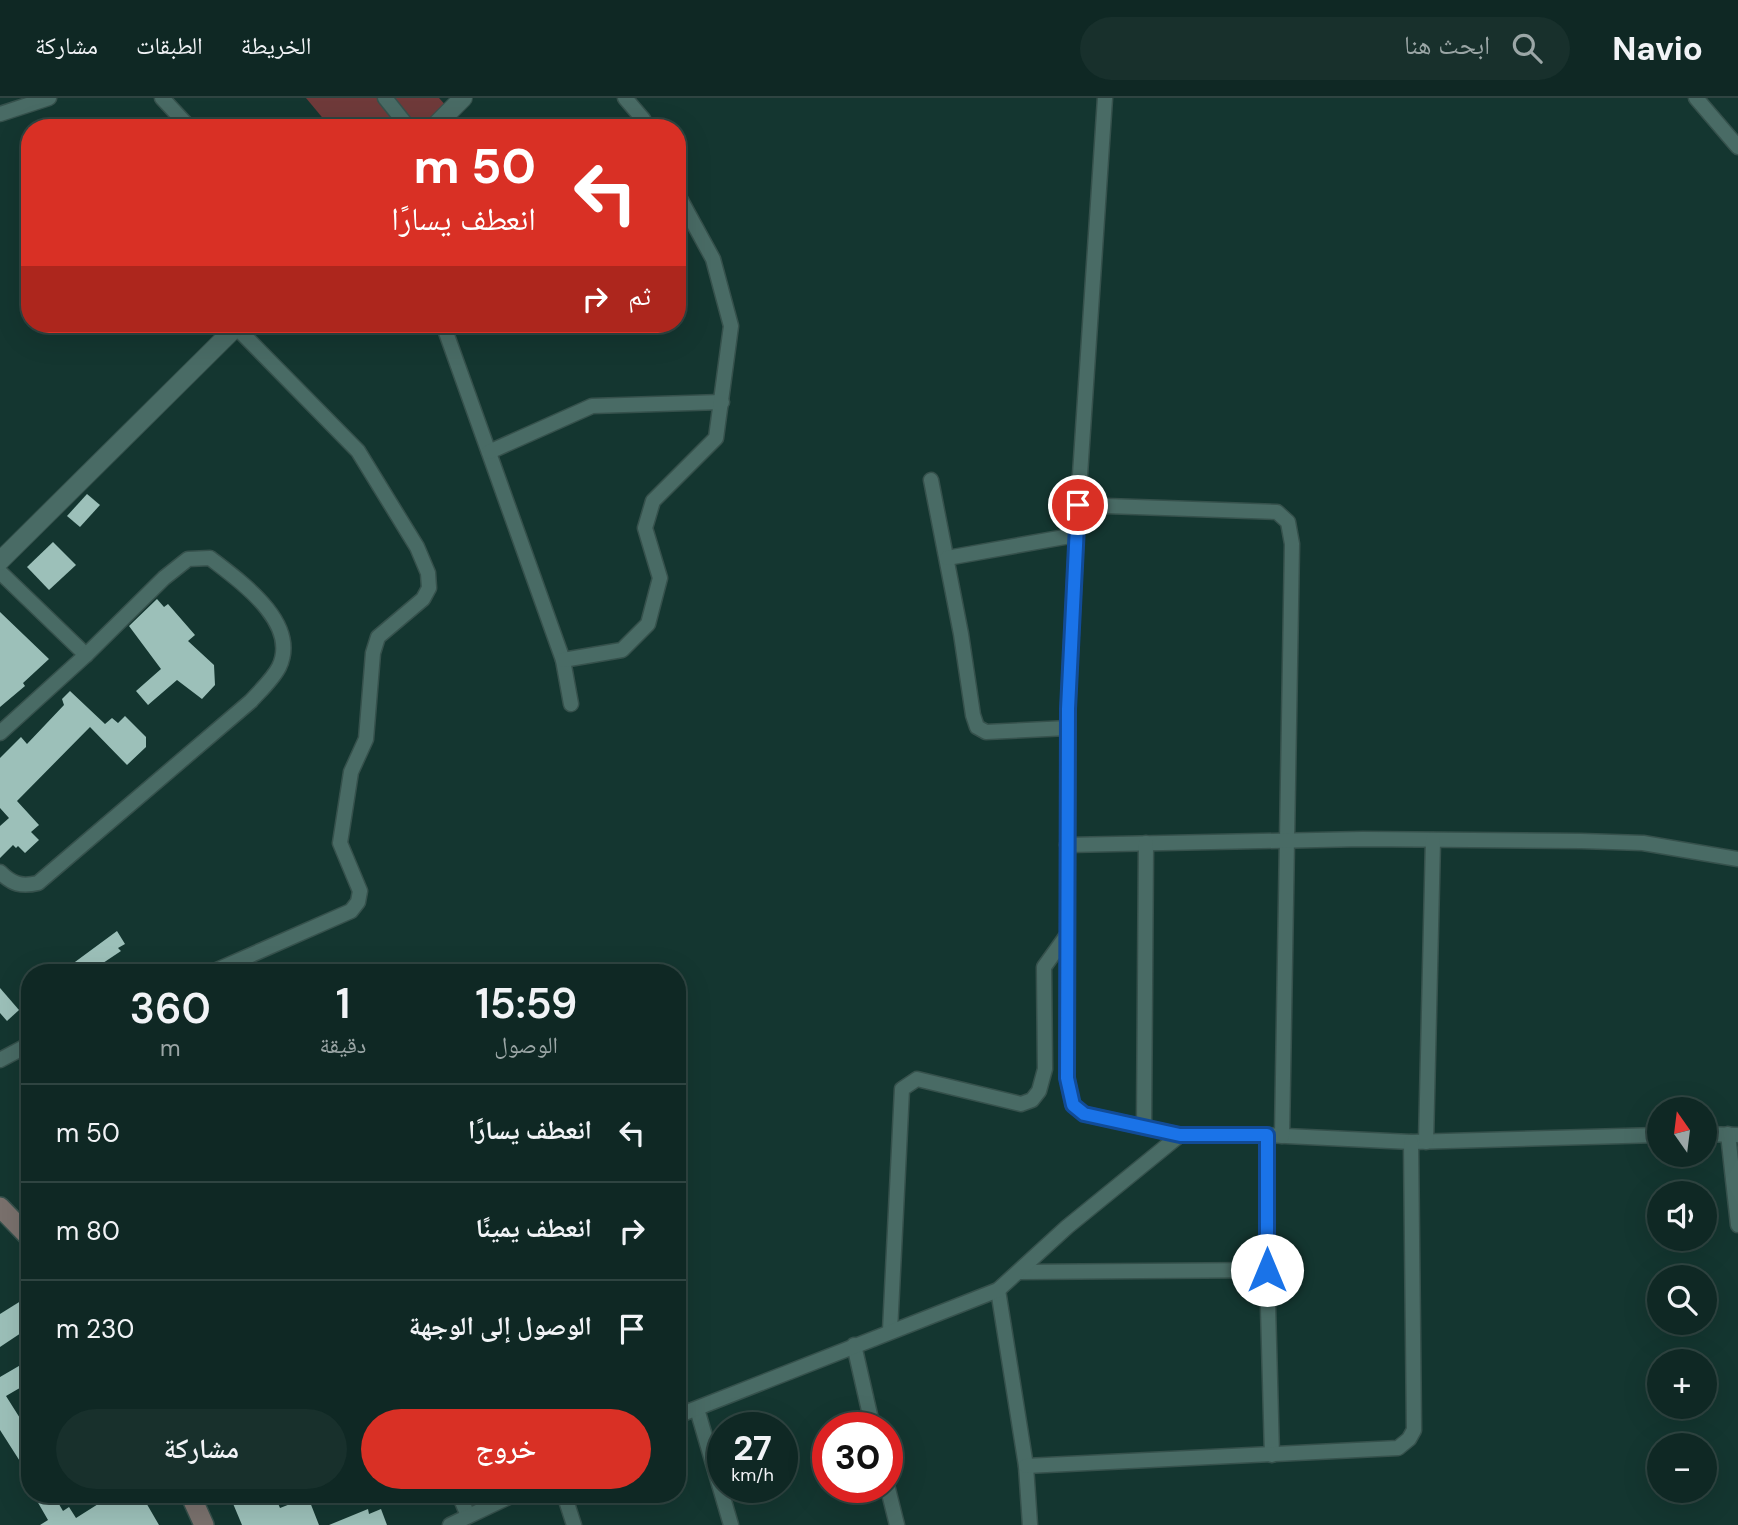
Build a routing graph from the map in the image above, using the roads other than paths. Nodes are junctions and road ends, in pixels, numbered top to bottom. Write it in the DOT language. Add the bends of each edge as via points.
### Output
graph roads {
  1 [pos="49,98"];
  2 [pos="162,98"];
  3 [pos="385,98"];
  4 [pos="463,98"];
  5 [pos="625,98"];
  6 [pos="1105,98"];
  7 [pos="1696,98"];
  8 [pos="0,114"];
  9 [pos="182,119"];
  10 [pos="401,119"];
  11 [pos="442,119"];
  12 [pos="643,119"];
  13 [pos="1738,147"];
  14 [pos="686,210"];
  15 [pos="231,333"];
  16 [pos="245,333"];
  17 [pos="446,333"];
  18 [pos="722,402"];
  19 [pos="489,452"];
  20 [pos="931,480"];
  21 [pos="1078,505"];
  22 [pos="1076,535"];
  23 [pos="947,558"];
  24 [pos="0,561"];
  25 [pos="0,572"];
  26 [pos="86,654"];
  27 [pos="563,660"];
  28 [pos="571,704"];
  29 [pos="1068,728"];
  30 [pos="0,733"];
  31 [pos="1433,840"];
  32 [pos="1289,841"];
  33 [pos="1146,843"];
  34 [pos="1067,845"];
  35 [pos="1738,859"];
  36 [pos="0,872"];
  37 [pos="1067,936"];
  38 [pos="230,964"];
  39 [pos="21,1048"];
  40 [pos="0,1059"];
  41 [pos="1144,1127"];
  42 [pos="1733,1134"];
  43 [pos="1180,1135"];
  44 [pos="1267,1135"];
  45 [pos="1647,1135"];
  46 [pos="1282,1136"];
  47 [pos="1419,1142"];
  48 [pos="0,1207"];
  49 [pos="1738,1225"];
  50 [pos="21,1229"];
  51 [pos="1267,1270"];
  52 [pos="1019,1272"];
  53 [pos="998,1290"];
  54 [pos="890,1331"];
  55 [pos="853,1345"];
  56 [pos="697,1409"];
  57 [pos="686,1412"];
  58 [pos="869,1412"];
  59 [pos="1272,1455"];
  60 [pos="1026,1466"];
  61 [pos="194,1503"];
  62 [pos="463,1503"];
  63 [pos="497,1503"];
  64 [pos="567,1503"];
  65 [pos="892,1503"];
  66 [pos="468,1517"];
  67 [pos="204,1525"];
  68 [pos="450,1525"];
  69 [pos="574,1525"];
  70 [pos="731,1525"];
  71 [pos="897,1525"];
  72 [pos="1030,1525"];
  1 -- 8 [label="street"];
  2 -- 9 [label="street"];
  3 -- 10 [label="street"];
  4 -- 11 [label="street"];
  5 -- 12 [label="street"];
  6 -- 21 [label="street"];
  7 -- 13 [label="street"];
  14 -- 18 [label="street" via="713,259 731,326"];
  15 -- 24 [label="street"];
  16 -- 38 [label="street" via="358,451 416,547 428,573 429,588 423,599 378,637 373,653 366,738 351,772 340,844 360,891 358,902 351,911"];
  17 -- 19 [label="street"];
  18 -- 19 [label="street" via="592,406"];
  18 -- 27 [label="street" via="716,438 653,501 645,528 660,578 648,624 622,650"];
  19 -- 27 [label="street"];
  20 -- 23 [label="street"];
  21 -- 22 [label="street"];
  21 -- 32 [label="street" via="1277,512 1288,522 1292,544"];
  22 -- 23 [label="street"];
  22 -- 29 [label="street"];
  23 -- 29 [label="street" via="976,727 986,732"];
  25 -- 26 [label="street"];
  26 -- 30 [label="street"];
  26 -- 36 [label="street" via="188,559 211,558 243,584 279,624 285,648 278,669 251,701 38,883 24,886"];
  27 -- 28 [label="street"];
  29 -- 34 [label="street"];
  31 -- 32 [label="street"];
  31 -- 35 [label="street" via="1643,843"];
  31 -- 47 [label="street"];
  32 -- 33 [label="street"];
  32 -- 46 [label="street"];
  33 -- 34 [label="street"];
  33 -- 41 [label="street"];
  34 -- 37 [label="street"];
  37 -- 41 [label="street" via="1067,1078 1073,1105 1084,1114"];
  37 -- 54 [label="street" via="1044,967 1045,1069 1032,1100 1021,1104 916,1079 902,1089"];
  39 -- 40 [label="street"];
  41 -- 43 [label="street"];
  42 -- 49 [label="street"];
  43 -- 44 [label="street"];
  43 -- 52 [label="street"];
  44 -- 46 [label="street"];
  44 -- 51 [label="street"];
  45 -- 47 [label="street"];
  46 -- 47 [label="street"];
  47 -- 59 [label="street" via="1414,1430 1398,1448"];
  48 -- 50 [label="main road"];
  51 -- 52 [label="street"];
  51 -- 59 [label="street"];
  52 -- 53 [label="street"];
  53 -- 54 [label="street"];
  53 -- 60 [label="street"];
  54 -- 55 [label="street"];
  55 -- 56 [label="street"];
  55 -- 58 [label="street"];
  56 -- 57 [label="street"];
  56 -- 70 [label="street"];
  59 -- 60 [label="street"];
  60 -- 72 [label="street"];
  61 -- 67 [label="main road"];
  62 -- 66 [label="street"];
  63 -- 66 [label="street"];
  64 -- 69 [label="street"];
  65 -- 71 [label="street"];
  66 -- 68 [label="street"];
}
